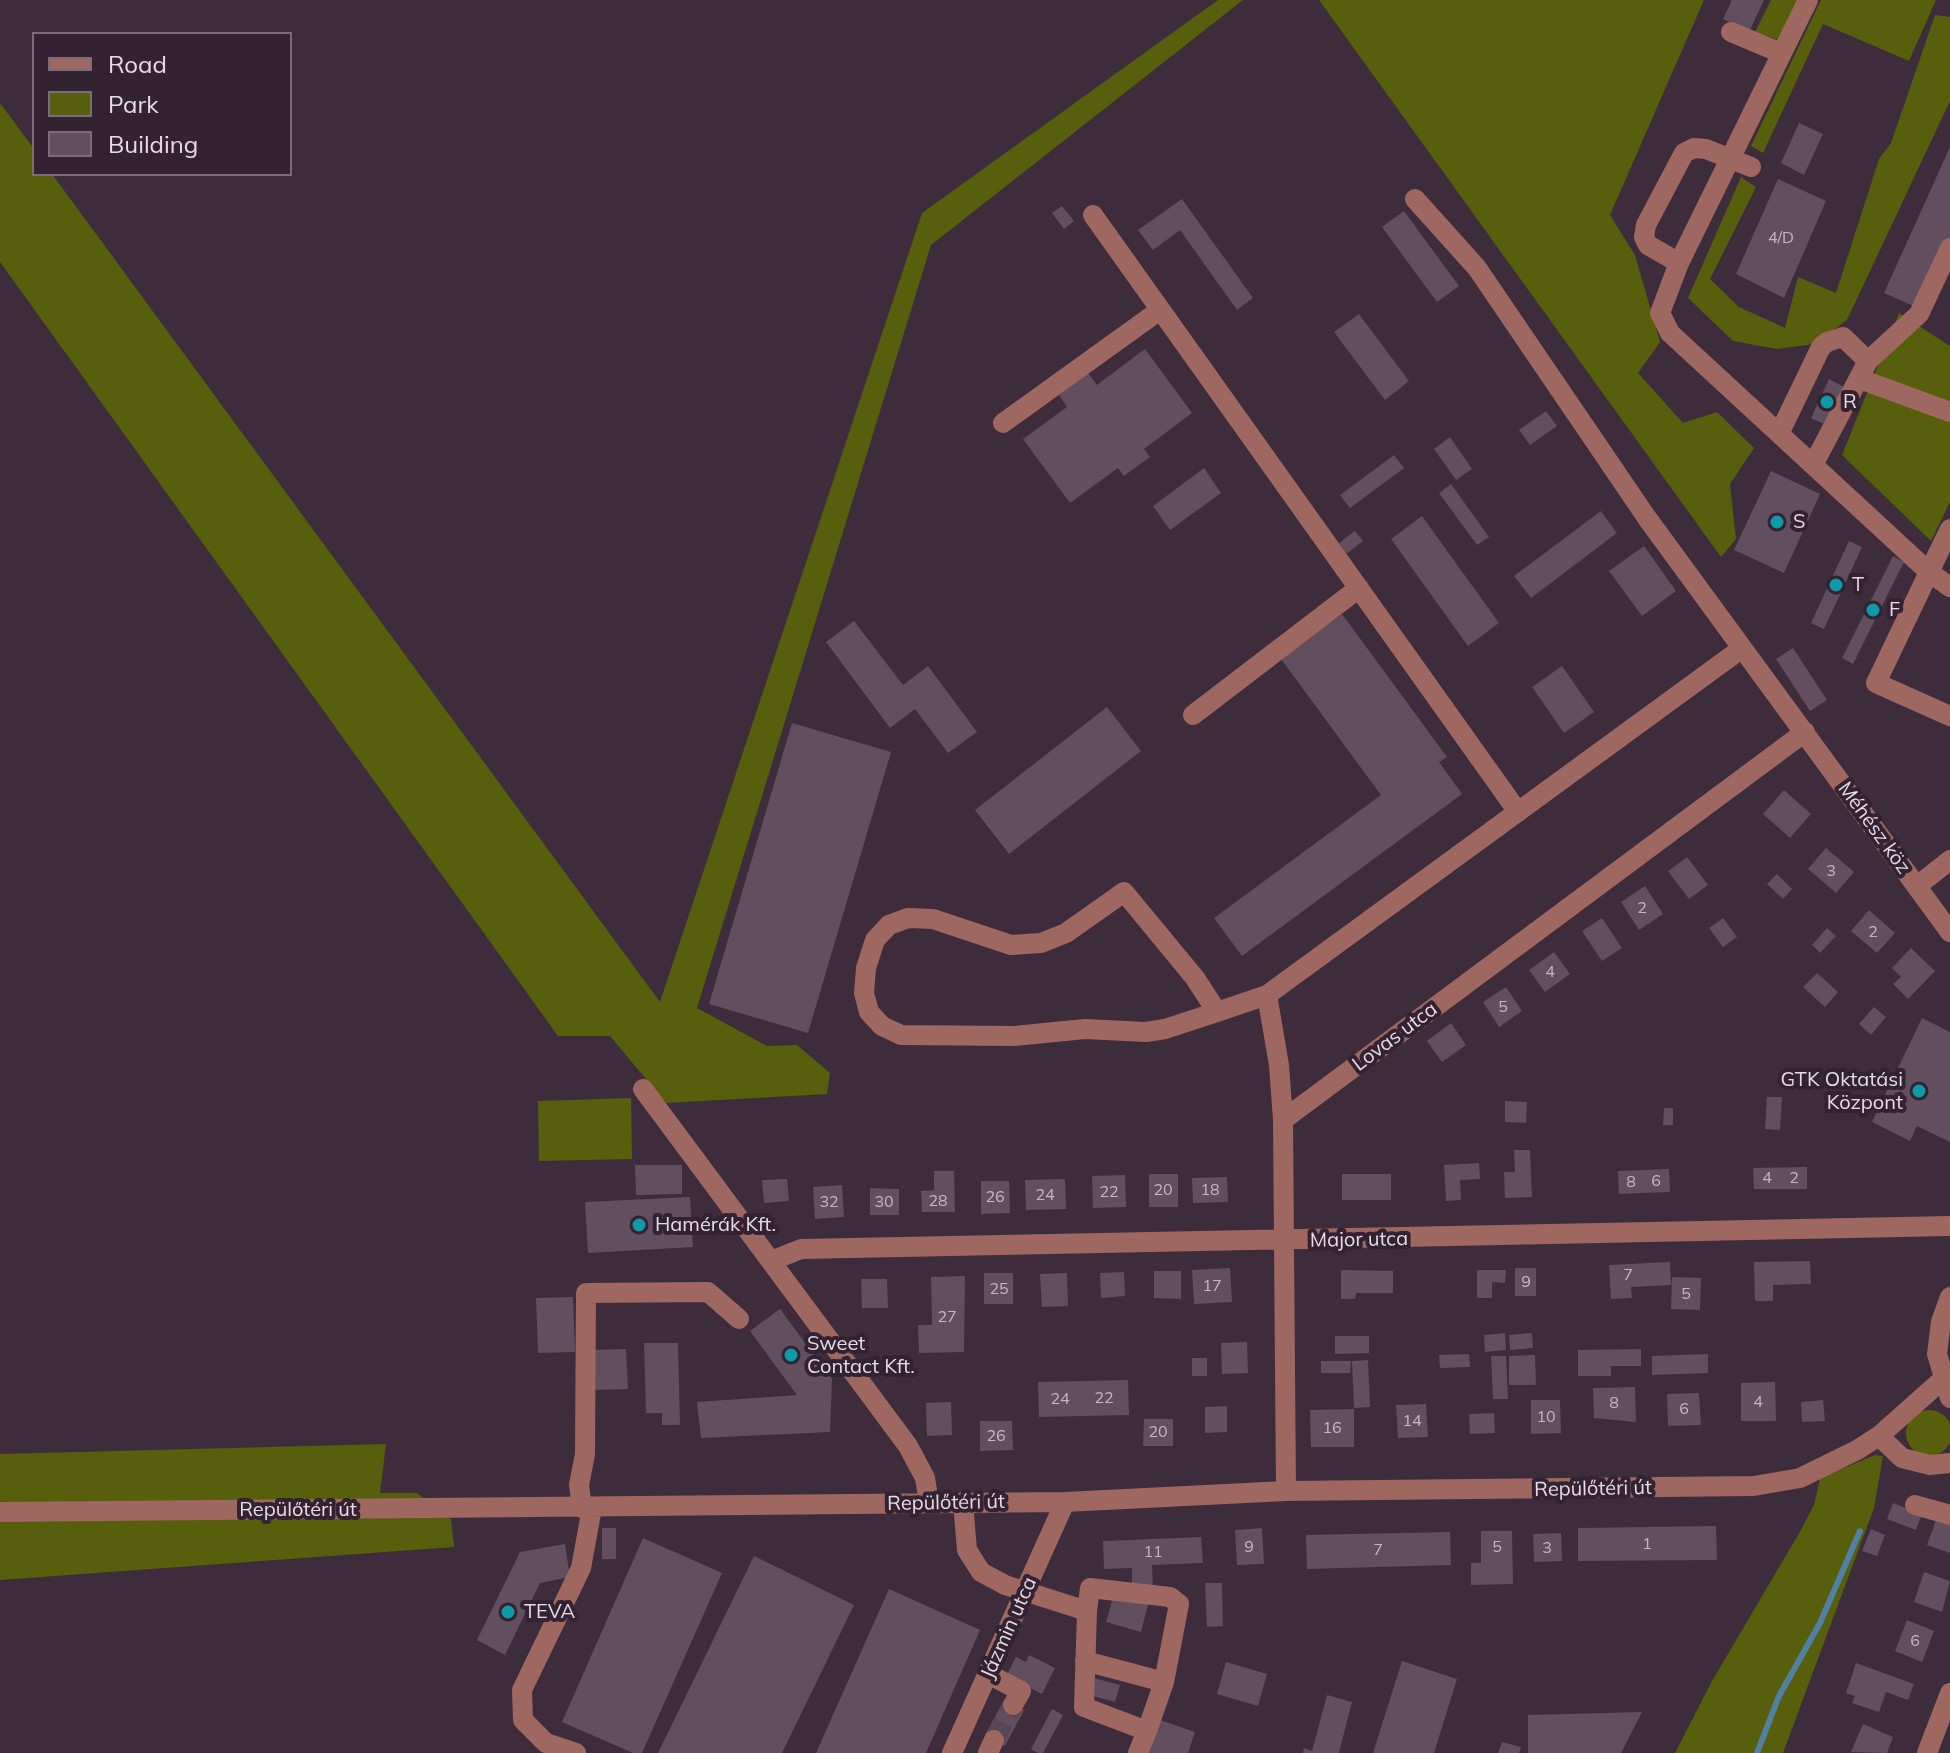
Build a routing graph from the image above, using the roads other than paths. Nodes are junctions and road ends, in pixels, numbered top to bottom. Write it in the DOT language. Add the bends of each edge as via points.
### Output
graph roads {
  1 [pos="1808,0"];
  2 [pos="1731,32"];
  3 [pos="1781,53"];
  4 [pos="1731,158"];
  5 [pos="1751,167"];
  6 [pos="1415,199"];
  7 [pos="1093,215"];
  8 [pos="1950,248"];
  9 [pos="1679,263"];
  10 [pos="1160,310"];
  11 [pos="1864,370"];
  12 [pos="1950,412"];
  13 [pos="1003,423"];
  14 [pos="1780,432"];
  15 [pos="1814,463"];
  16 [pos="1950,529"];
  17 [pos="1929,572"];
  18 [pos="1950,587"];
  19 [pos="1359,588"];
  20 [pos="1741,649"];
  21 [pos="1193,715"];
  22 [pos="1950,716"];
  23 [pos="1802,728"];
  24 [pos="1518,812"];
  25 [pos="1950,860"];
  26 [pos="1917,886"];
  27 [pos="1950,932"];
  28 [pos="1267,995"];
  29 [pos="1217,1012"];
  30 [pos="643,1089"];
  31 [pos="1283,1120"];
  32 [pos="1950,1226"];
  33 [pos="1283,1242"];
  34 [pos="771,1261"];
  35 [pos="1950,1297"];
  36 [pos="739,1319"];
  37 [pos="1946,1389"];
  38 [pos="1879,1436"];
  39 [pos="1950,1463"];
  40 [pos="1286,1491"];
  41 [pos="963,1502"];
  42 [pos="1065,1502"];
  43 [pos="929,1503"];
  44 [pos="1915,1505"];
  45 [pos="587,1508"];
  46 [pos="0,1512"];
  47 [pos="1950,1515"];
  48 [pos="1026,1591"];
  49 [pos="1087,1611"];
  50 [pos="1085,1661"];
  51 [pos="988,1674"];
  52 [pos="1164,1682"];
  53 [pos="1950,1693"];
  54 [pos="1013,1705"];
  55 [pos="1147,1731"];
  56 [pos="576,1753"];
  57 [pos="952,1753"];
  58 [pos="1138,1753"];
  59 [pos="1927,1753"];
  1 -- 3 [label="street"];
  2 -- 3 [label="street"];
  3 -- 4 [label="street"];
  4 -- 5 [label="street"];
  4 -- 9 [label="street"];
  4 -- 9 [label="street" via="1706,149 1684,153 1646,225 1648,245"];
  6 -- 20 [label="street, Méhész köz" via="1477,268"];
  7 -- 10 [label="street"];
  8 -- 11 [label="street" via="1919,314"];
  9 -- 14 [label="street" via="1662,303 1663,324"];
  10 -- 13 [label="street"];
  10 -- 19 [label="street"];
  11 -- 12 [label="street"];
  11 -- 14 [label="street" via="1851,341 1843,337 1827,342"];
  11 -- 15 [label="street"];
  14 -- 15 [label="street"];
  15 -- 17 [label="street"];
  16 -- 17 [label="street"];
  17 -- 18 [label="street"];
  17 -- 22 [label="street" via="1876,683"];
  19 -- 21 [label="street"];
  19 -- 24 [label="street"];
  20 -- 23 [label="street, Méhész köz"];
  20 -- 24 [label="street"];
  23 -- 26 [label="street, Méhész köz"];
  23 -- 31 [label="street, Lovas utca"];
  24 -- 28 [label="street"];
  25 -- 26 [label="street"];
  26 -- 27 [label="street, Méhész köz"];
  28 -- 29 [label="street"];
  28 -- 31 [label="street"];
  29 -- 29 [label="street" via="1146,1032 901,1035 869,1012 866,968 875,940 889,925 908,918 933,919 1011,945 1041,943 1066,933 1124,892"];
  30 -- 34 [label="street"];
  31 -- 33 [label="street"];
  32 -- 33 [label="street, Major utca"];
  33 -- 34 [label="street, Major utca" via="801,1249"];
  33 -- 40 [label="street"];
  34 -- 43 [label="street" via="908,1446 925,1478"];
  35 -- 37 [label="street" via="1938,1339"];
  36 -- 45 [label="street" via="708,1292 586,1293 585,1454 579,1485"];
  37 -- 38 [label="street, Repülőtéri út"];
  38 -- 39 [label="street" via="1902,1458 1930,1465"];
  38 -- 40 [label="street, Repülőtéri út" via="1800,1478 1754,1486"];
  40 -- 42 [label="street, Repülőtéri út"];
  41 -- 42 [label="street, Repülőtéri út"];
  41 -- 43 [label="street, Repülőtéri út"];
  41 -- 48 [label="street" via="973,1563 992,1579"];
  42 -- 48 [label="street, Jázmin utca"];
  43 -- 45 [label="street, Repülőtéri út"];
  44 -- 47 [label="street"];
  45 -- 46 [label="street, Repülőtéri út"];
  45 -- 56 [label="street" via="581,1568 522,1690 523,1720 546,1743"];
  48 -- 49 [label="street"];
  48 -- 51 [label="street, Jázmin utca"];
  49 -- 50 [label="street"];
  49 -- 52 [label="street" via="1090,1588 1175,1599 1180,1608"];
  50 -- 52 [label="street"];
  50 -- 55 [label="street" via="1084,1707"];
  51 -- 54 [label="street" via="1021,1691"];
  51 -- 57 [label="street, Jázmin utca"];
  52 -- 55 [label="street"];
  53 -- 59 [label="street"];
  55 -- 58 [label="street"];
}
